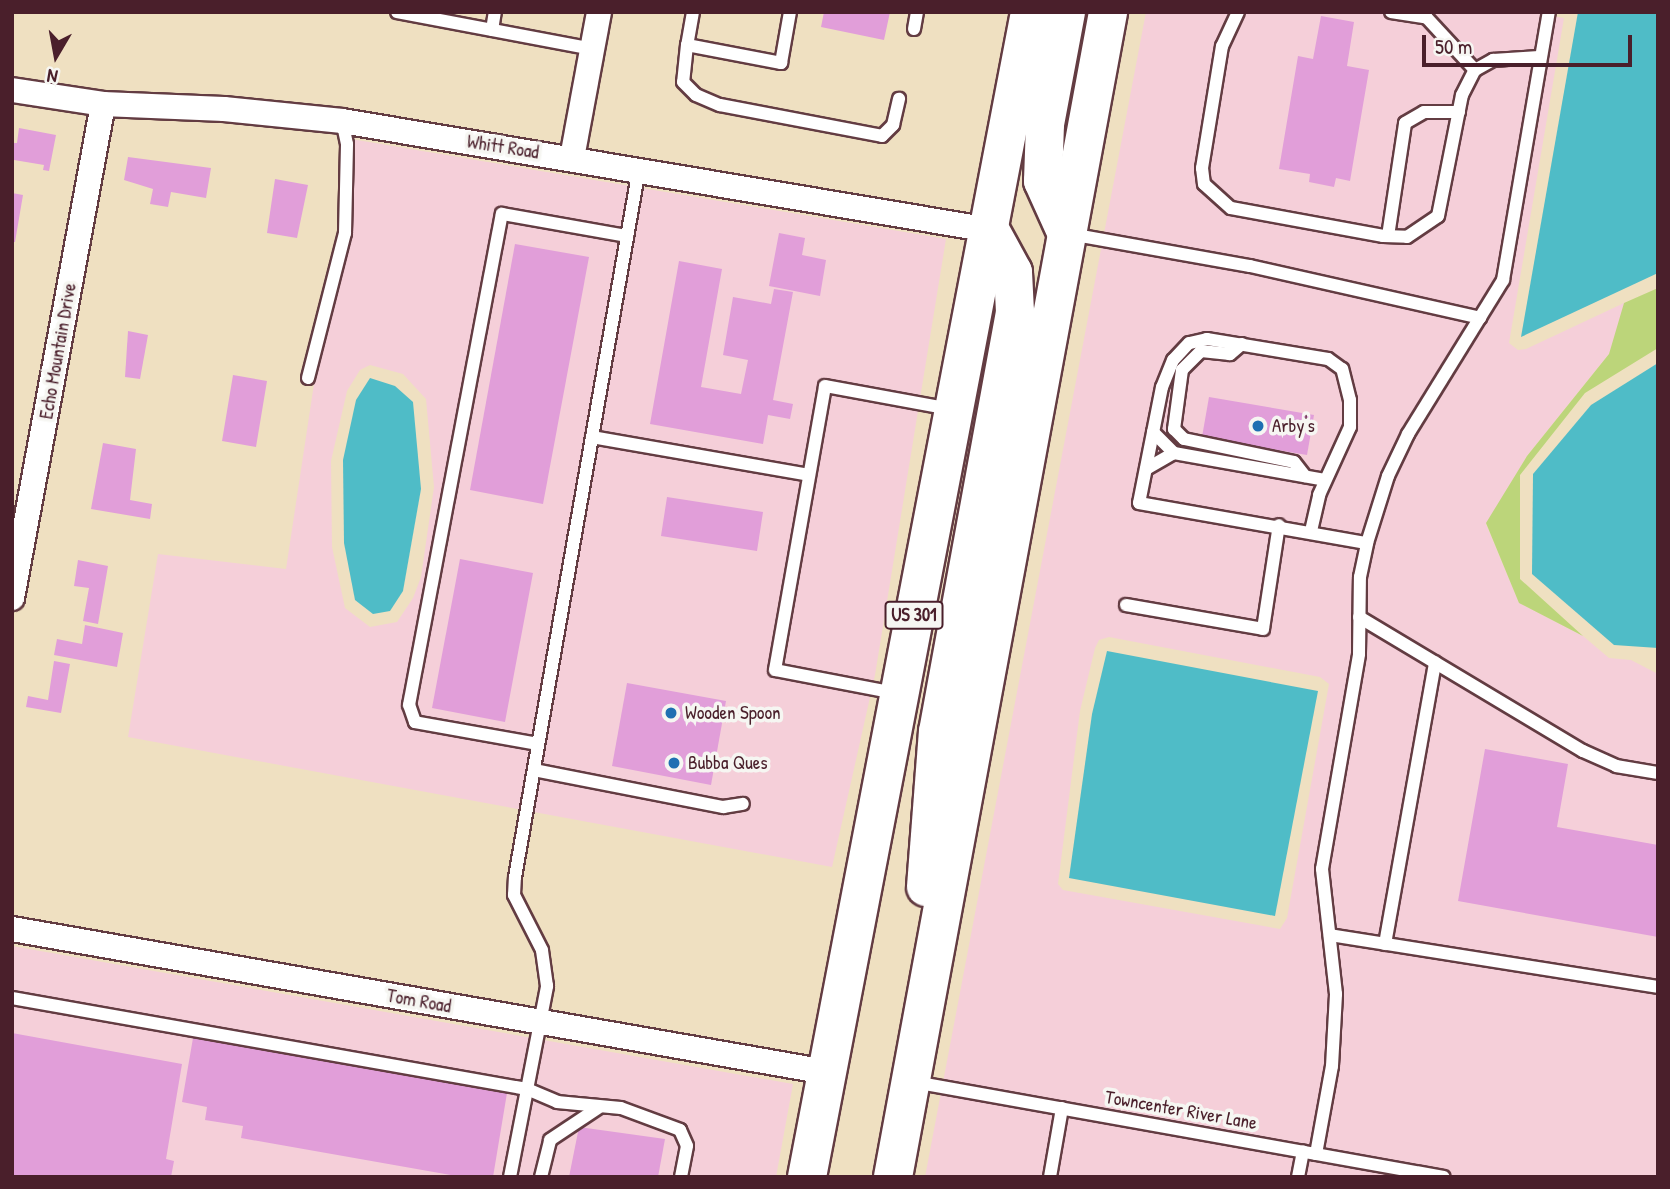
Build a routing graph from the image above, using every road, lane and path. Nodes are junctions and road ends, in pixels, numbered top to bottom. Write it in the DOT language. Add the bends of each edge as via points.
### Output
graph roads {
  1 [pos="397,12"];
  2 [pos="495,12"];
  3 [pos="599,12"];
  4 [pos="693,12"];
  5 [pos="790,12"];
  6 [pos="917,12"];
  7 [pos="1031,12"];
  8 [pos="1066,12"];
  9 [pos="1108,12"];
  10 [pos="1238,12"];
  11 [pos="1391,12"];
  12 [pos="1549,12"];
  13 [pos="914,29"];
  14 [pos="492,30"];
  15 [pos="687,45"];
  16 [pos="592,50"];
  17 [pos="1539,57"];
  18 [pos="1475,70"];
  19 [pos="12,90"];
  20 [pos="899,99"];
  21 [pos="103,104"];
  22 [pos="1460,112"];
  23 [pos="342,121"];
  24 [pos="572,158"];
  25 [pos="639,169"];
  26 [pos="990,230"];
  27 [pos="1067,234"];
  28 [pos="627,236"];
  29 [pos="1388,236"];
  30 [pos="1480,318"];
  31 [pos="1242,344"];
  32 [pos="309,378"];
  33 [pos="956,410"];
  34 [pos="1153,432"];
  35 [pos="592,437"];
  36 [pos="1174,453"];
  37 [pos="1146,469"];
  38 [pos="809,475"];
  39 [pos="1305,476"];
  40 [pos="1325,480"];
  41 [pos="1279,525"];
  42 [pos="1311,531"];
  43 [pos="1367,543"];
  44 [pos="12,598"];
  45 [pos="1126,604"];
  46 [pos="1359,617"];
  47 [pos="1435,662"];
  48 [pos="899,694"];
  49 [pos="538,744"];
  50 [pos="534,770"];
  51 [pos="1658,773"];
  52 [pos="743,804"];
  53 [pos="12,929"];
  54 [pos="1330,935"];
  55 [pos="1385,944"];
  56 [pos="935,947"];
  57 [pos="1658,987"];
  58 [pos="12,998"];
  59 [pos="540,1023"];
  60 [pos="826,1072"];
  61 [pos="911,1082"];
  62 [pos="527,1089"];
  63 [pos="598,1108"];
  64 [pos="1062,1108"];
  65 [pos="1309,1152"];
  66 [pos="510,1177"];
  67 [pos="541,1177"];
  68 [pos="681,1177"];
  69 [pos="807,1177"];
  70 [pos="893,1177"];
  71 [pos="1050,1177"];
  72 [pos="1298,1177"];
  73 [pos="1444,1177"];
  1 -- 14 [label="lane"];
  2 -- 14 [label="lane"];
  3 -- 16 [label="street"];
  4 -- 15 [label="lane"];
  5 -- 15 [label="lane" via="781,63"];
  6 -- 13 [label="lane"];
  7 -- 26 [label="main road, US 301"];
  8 -- 27 [label="main road" via="1045,124 1043,181"];
  9 -- 27 [label="main road"];
  10 -- 29 [label="lane" via="1222,46 1202,168 1204,184 1231,208"];
  11 -- 18 [label="lane" via="1427,18"];
  12 -- 17 [label="lane"];
  14 -- 16 [label="lane"];
  15 -- 20 [label="lane" via="683,82 696,95 720,105 863,136 882,136 893,125"];
  16 -- 24 [label="street"];
  17 -- 18 [label="lane" via="1493,60"];
  17 -- 30 [label="lane" via="1503,280"];
  18 -- 22 [label="lane"];
  19 -- 21 [label="street, Whitt Road"];
  21 -- 23 [label="street, Whitt Road"];
  21 -- 44 [label="street, Echo Mountain Drive"];
  22 -- 29 [label="lane" via="1438,216 1407,237"];
  22 -- 29 [label="lane" via="1424,112 1405,122"];
  23 -- 24 [label="street, Whitt Road"];
  23 -- 32 [label="lane" via="347,144 345,233"];
  24 -- 25 [label="street, Whitt Road"];
  25 -- 26 [label="street, Whitt Road"];
  25 -- 28 [label="lane"];
  26 -- 33 [label="main road, US 301"];
  26 -- 56 [label="main road" via="1013,272 1015,312 938,732 925,867"];
  27 -- 30 [label="lane" via="1250,266"];
  27 -- 56 [label="main road"];
  28 -- 35 [label="lane"];
  28 -- 49 [label="lane" via="502,214 409,705 415,722"];
  30 -- 43 [label="lane" via="1408,434 1388,476"];
  31 -- 34 [label="lane" via="1206,339 1189,343 1172,359"];
  31 -- 39 [label="lane" via="1230,354 1200,351 1182,370 1174,429 1184,439 1294,462"];
  31 -- 40 [label="lane" via="1328,359 1342,369 1350,400 1350,427"];
  33 -- 38 [label="lane" via="825,386"];
  33 -- 48 [label="main road, US 301"];
  34 -- 36 [label="lane"];
  34 -- 37 [label="lane"];
  35 -- 38 [label="lane"];
  35 -- 49 [label="lane"];
  36 -- 37 [label="lane"];
  36 -- 39 [label="lane"];
  37 -- 41 [label="lane" via="1139,503"];
  38 -- 48 [label="lane" via="775,670"];
  39 -- 40 [label="lane"];
  40 -- 42 [label="lane"];
  41 -- 42 [label="lane"];
  41 -- 45 [label="lane" via="1263,629"];
  42 -- 43 [label="lane"];
  43 -- 46 [label="lane"];
  46 -- 47 [label="lane"];
  46 -- 54 [label="lane" via="1359,654 1322,869"];
  47 -- 51 [label="lane" via="1583,751 1616,766"];
  47 -- 55 [label="lane"];
  48 -- 60 [label="main road, US 301"];
  49 -- 50 [label="lane"];
  50 -- 52 [label="lane" via="723,807"];
  50 -- 59 [label="lane" via="514,895 546,968"];
  53 -- 59 [label="street, Tom Road"];
  54 -- 55 [label="lane"];
  54 -- 65 [label="lane" via="1336,995 1332,1066"];
  55 -- 57 [label="lane"];
  56 -- 61 [label="main road"];
  58 -- 62 [label="lane"];
  59 -- 60 [label="street, Tom Road"];
  59 -- 62 [label="lane"];
  60 -- 69 [label="main road, US 301"];
  61 -- 64 [label="lane, Towncenter River Lane"];
  61 -- 70 [label="main road"];
  62 -- 63 [label="lane" via="557,1102"];
  62 -- 66 [label="lane"];
  63 -- 67 [label="lane" via="550,1140"];
  63 -- 68 [label="lane" via="621,1108 680,1130 687,1146"];
  64 -- 65 [label="lane, Towncenter River Lane"];
  64 -- 71 [label="lane"];
  65 -- 72 [label="lane"];
  65 -- 73 [label="lane, Towncenter River Lane"];
}
